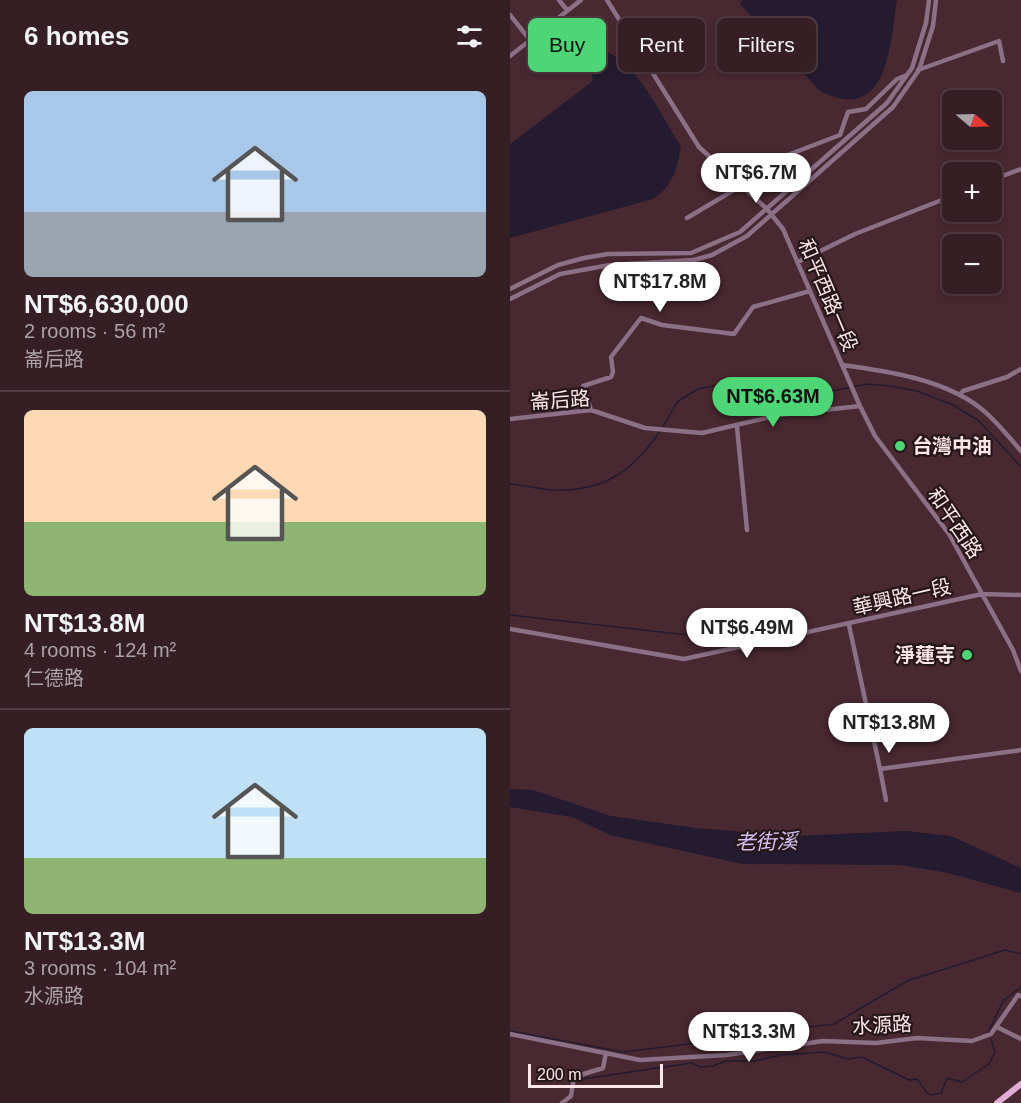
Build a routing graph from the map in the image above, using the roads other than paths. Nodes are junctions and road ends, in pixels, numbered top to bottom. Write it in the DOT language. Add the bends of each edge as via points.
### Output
graph roads {
  1 [pos="559,0"];
  2 [pos="581,0"];
  3 [pos="607,0"];
  4 [pos="928,0"];
  5 [pos="936,0"];
  6 [pos="567,10"];
  7 [pos="510,15"];
  8 [pos="557,18"];
  9 [pos="528,38"];
  10 [pos="528,42"];
  11 [pos="510,56"];
  12 [pos="1003,61"];
  13 [pos="919,70"];
  14 [pos="907,75"];
  15 [pos="1021,169"];
  16 [pos="1002,176"];
  17 [pos="739,185"];
  18 [pos="942,200"];
  19 [pos="767,209"];
  20 [pos="772,215"];
  21 [pos="687,218"];
  22 [pos="798,262"];
  23 [pos="510,289"];
  24 [pos="810,291"];
  25 [pos="510,299"];
  26 [pos="842,366"];
  27 [pos="1021,369"];
  28 [pos="960,394"];
  29 [pos="856,397"];
  30 [pos="860,406"];
  31 [pos="591,410"];
  32 [pos="510,419"];
  33 [pos="737,427"];
  34 [pos="1021,451"];
  35 [pos="747,530"];
  36 [pos="982,594"];
  37 [pos="1021,595"];
  38 [pos="849,625"];
  39 [pos="510,629"];
  40 [pos="1021,670"];
  41 [pos="1021,750"];
  42 [pos="880,769"];
  43 [pos="886,800"];
  44 [pos="1021,996"];
  45 [pos="997,1027"];
  46 [pos="510,1034"];
  47 [pos="1021,1039"];
  48 [pos="606,1053"];
  49 [pos="1021,1084"];
  50 [pos="562,1103"];
  51 [pos="997,1103"];
  1 -- 6 [label="street"];
  2 -- 6 [label="street"];
  3 -- 17 [label="street, 和平西路一段" via="699,147"];
  4 -- 14 [label="street" via="921,45"];
  5 -- 13 [label="street" via="933,26"];
  6 -- 8 [label="street"];
  7 -- 9 [label="street"];
  10 -- 11 [label="street"];
  12 -- 13 [label="street" via="999,41"];
  13 -- 14 [label="street"];
  13 -- 20 [label="street" via="893,107"];
  14 -- 17 [label="street" via="897,79 866,109 848,112 840,135 785,156"];
  14 -- 19 [label="street" via="887,103"];
  15 -- 16 [label="street"];
  17 -- 19 [label="street, 和平西路一段"];
  17 -- 21 [label="street"];
  18 -- 22 [label="street" via="855,234"];
  19 -- 20 [label="street, 和平西路一段"];
  19 -- 23 [label="street" via="740,232 691,253 584,258 558,265"];
  20 -- 22 [label="street, 和平西路一段"];
  20 -- 25 [label="street" via="747,236 712,255 680,263 574,270 542,280"];
  22 -- 24 [label="street, 和平西路一段"];
  24 -- 26 [label="street, 和平西路一段"];
  24 -- 31 [label="street" via="753,307 734,334 662,325 641,318 611,357 611,377 583,386"];
  26 -- 28 [label="street" via="886,371"];
  26 -- 29 [label="street, 和平西路一段"];
  27 -- 28 [label="street"];
  28 -- 34 [label="street" via="990,416"];
  29 -- 30 [label="street, 和平西路"];
  30 -- 33 [label="street" via="779,415"];
  30 -- 36 [label="street, 和平西路" via="891,459 949,534"];
  31 -- 32 [label="street, 崙后路"];
  31 -- 33 [label="street, 崙后路" via="645,428 687,433"];
  33 -- 35 [label="street"];
  36 -- 37 [label="street, 華興路一段"];
  36 -- 38 [label="street, 華興路一段"];
  36 -- 40 [label="street, 和平西路"];
  38 -- 39 [label="street, 華興路一段" via="684,659"];
  38 -- 42 [label="street"];
  41 -- 42 [label="street"];
  42 -- 43 [label="street"];
  44 -- 45 [label="street, 水源路"];
  45 -- 47 [label="street"];
  45 -- 48 [label="street, 水源路" via="972,1041 823,1041 726,1055 640,1060"];
  46 -- 48 [label="street, 水源路"];
  48 -- 50 [label="street" via="603,1068 574,1077 571,1096"];
  49 -- 51 [label="main road"];
}
